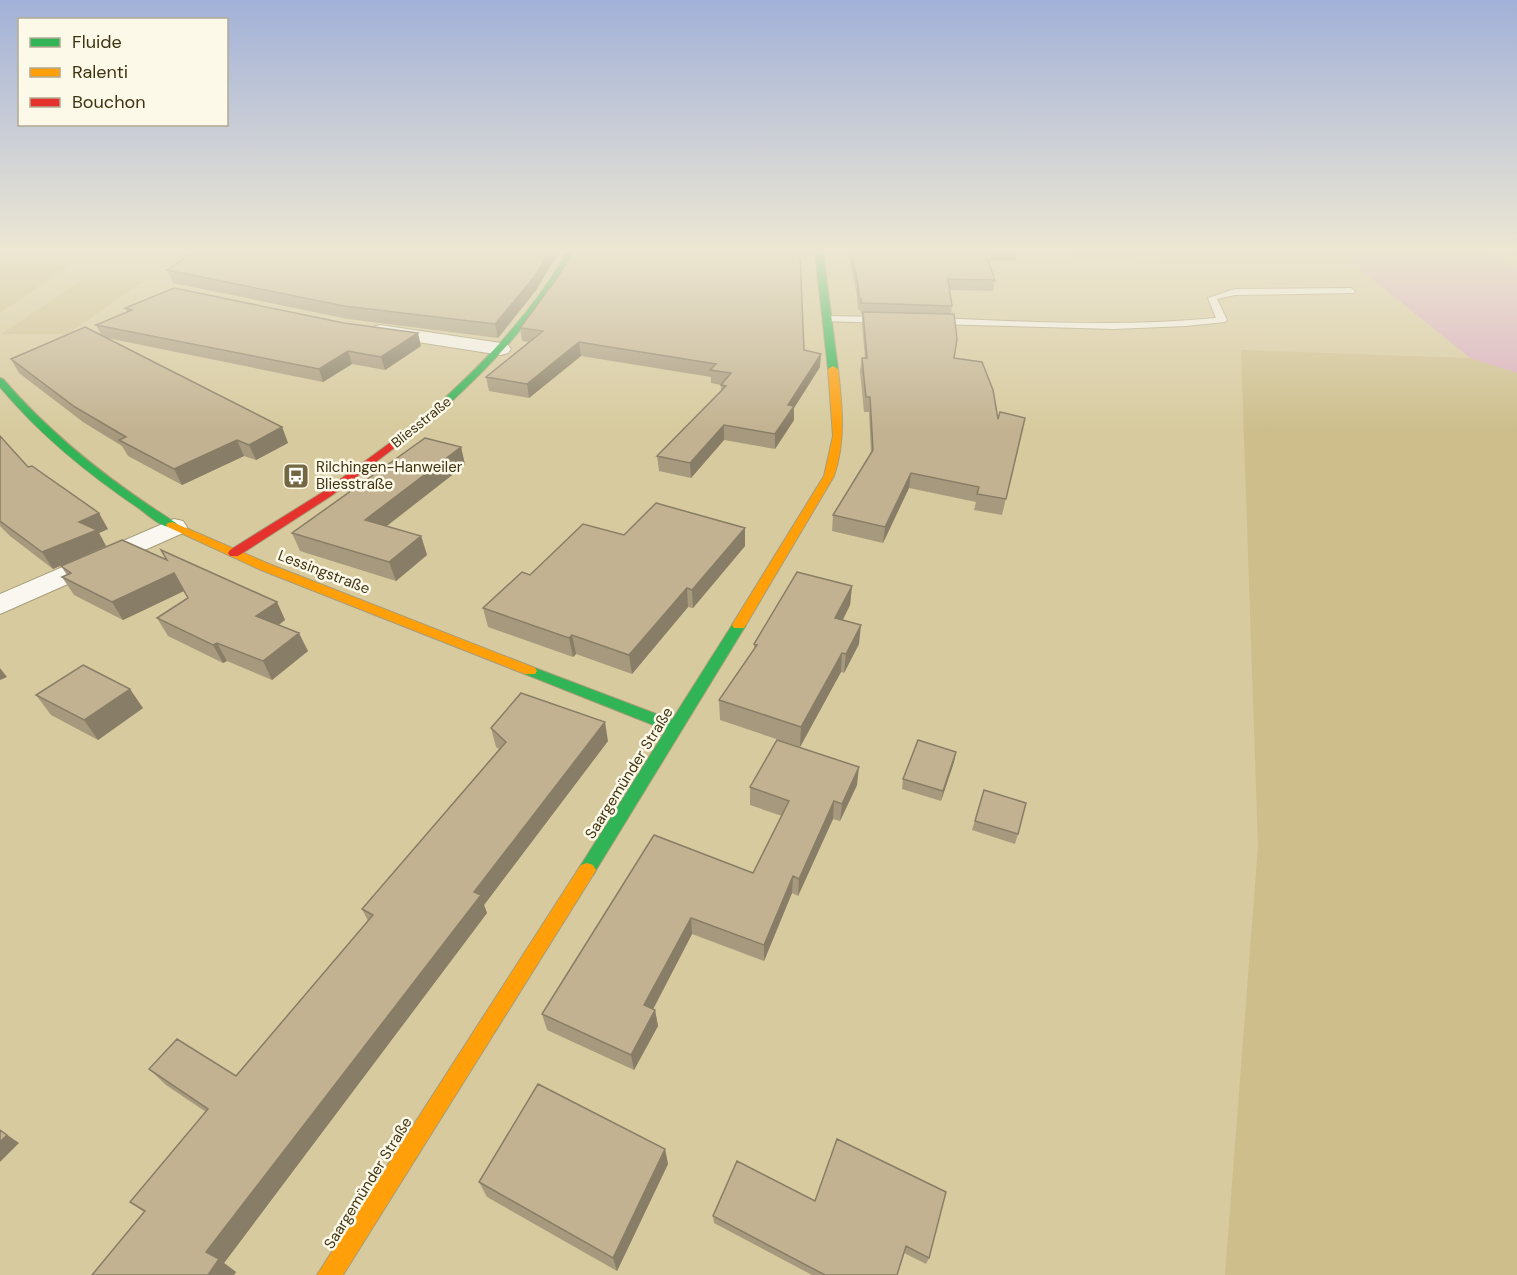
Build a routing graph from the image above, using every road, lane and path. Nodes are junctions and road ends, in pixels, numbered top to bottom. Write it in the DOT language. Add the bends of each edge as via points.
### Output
graph roads {
  1 [pos="535,312"];
  2 [pos="828,312"];
  3 [pos="1218,312"];
  4 [pos="829,319"];
  5 [pos="886,320"];
  6 [pos="920,321"];
  7 [pos="359,328"];
  8 [pos="501,349"];
  9 [pos="0,381"];
  10 [pos="174,527"];
  11 [pos="234,553"];
  12 [pos="0,605"];
  13 [pos="677,728"];
  14 [pos="329,1275"];
  1 -- 8 [label="street, Bliesstraße"];
  2 -- 4 [label="street, Saargemünder Straße"];
  3 -- 6 [label="lane" via="1222,320 1177,326 1074,327"];
  4 -- 5 [label="lane"];
  4 -- 13 [label="street, Saargemünder Straße" via="839,435 837,455 829,476"];
  7 -- 8 [label="street"];
  8 -- 11 [label="street, Bliesstraße" via="401,440"];
  9 -- 10 [label="street, Lessingstraße" via="57,442 122,495"];
  10 -- 11 [label="street, Lessingstraße"];
  10 -- 12 [label="street"];
  11 -- 13 [label="street, Lessingstraße"];
  13 -- 14 [label="street, Saargemünder Straße"];
}
